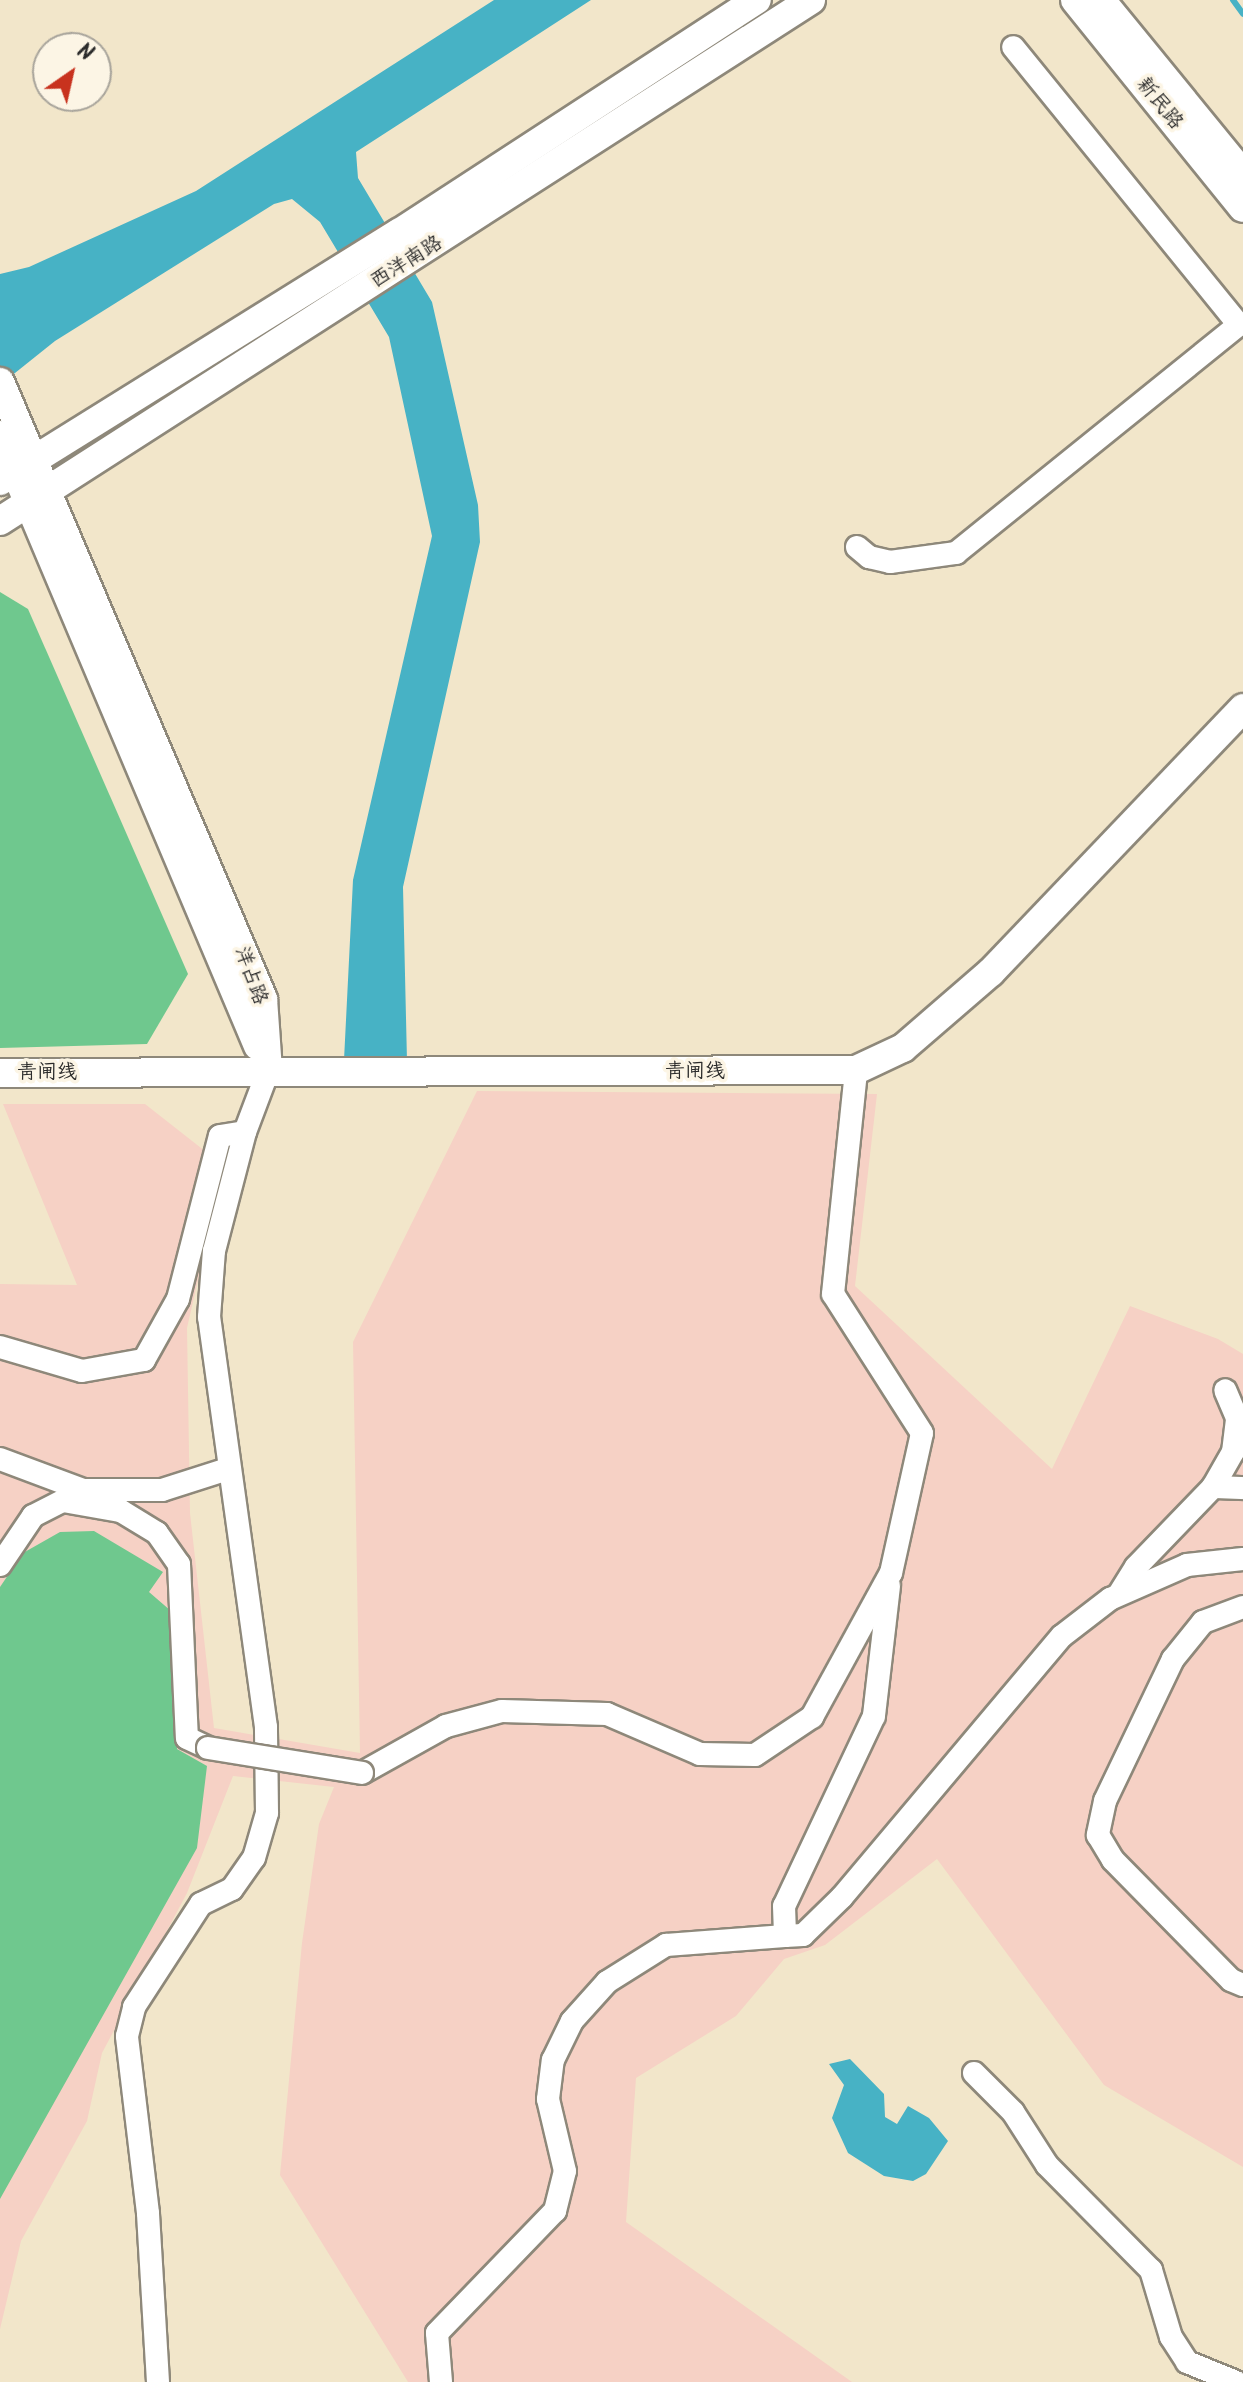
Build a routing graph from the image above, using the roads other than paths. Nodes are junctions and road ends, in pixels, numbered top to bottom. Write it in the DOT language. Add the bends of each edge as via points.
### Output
graph roads {
  1 [pos="757,0"];
  2 [pos="811,0"];
  3 [pos="1075,0"];
  4 [pos="1101,0"];
  5 [pos="1013,47"];
  6 [pos="1243,174"];
  7 [pos="1243,208"];
  8 [pos="1237,312"];
  9 [pos="4,391"];
  10 [pos="0,435"];
  11 [pos="16,471"];
  12 [pos="37,497"];
  13 [pos="0,521"];
  14 [pos="857,547"];
  15 [pos="1243,708"];
  16 [pos="856,1070"];
  17 [pos="268,1071"];
  18 [pos="0,1073"];
  19 [pos="245,1132"];
  20 [pos="0,1347"];
  21 [pos="1225,1390"];
  22 [pos="0,1459"];
  23 [pos="228,1469"];
  24 [pos="1213,1487"];
  25 [pos="1243,1488"];
  26 [pos="1243,1559"];
  27 [pos="0,1565"];
  28 [pos="891,1573"];
  29 [pos="1118,1595"];
  30 [pos="1243,1607"];
  31 [pos="785,1936"];
  32 [pos="1243,1985"];
  33 [pos="974,2073"];
  34 [pos="158,2382"];
  35 [pos="441,2382"];
  36 [pos="1236,2382"];
  1 -- 11 [label="main road, 西洋南路" via="399,233"];
  2 -- 12 [label="main road, 西洋南路"];
  3 -- 7 [label="main road, 新民路"];
  4 -- 6 [label="main road, 新民路"];
  5 -- 8 [label="street"];
  8 -- 14 [label="street" via="1239,325 968,546 956,553 890,562 869,557"];
  9 -- 11 [label="main road, 洋占路"];
  10 -- 11 [label="main road, 洋占路"];
  11 -- 12 [label="main road, 洋占路"];
  12 -- 13 [label="main road, 西洋南路"];
  12 -- 17 [label="main road, 洋占路"];
  15 -- 16 [label="main road, 青闸线" via="991,972 903,1048"];
  16 -- 17 [label="main road, 青闸线"];
  16 -- 28 [label="street" via="833,1294 922,1433"];
  17 -- 18 [label="main road, 青闸线"];
  17 -- 19 [label="street"];
  19 -- 20 [label="street" via="220,1136 178,1299 144,1360 82,1371"];
  19 -- 23 [label="street" via="214,1251 209,1317"];
  21 -- 24 [label="street" via="1236,1429 1233,1452"];
  22 -- 23 [label="street" via="83,1490 162,1490"];
  23 -- 34 [label="street" via="266,1727 267,1813 254,1858 232,1889 201,1904 134,2007 127,2036 148,2213"];
  24 -- 25 [label="street"];
  24 -- 29 [label="street" via="1136,1567"];
  26 -- 29 [label="street" via="1187,1565"];
  27 -- 28 [label="street, bridge" via="33,1516 63,1501 121,1511 157,1533 179,1564 187,1738 208,1748 362,1773 446,1726 502,1711 607,1714 700,1754 755,1755 812,1717"];
  28 -- 31 [label="street" via="874,1716 784,1906"];
  29 -- 31 [label="street" via="1062,1636 842,1897 803,1935"];
  30 -- 32 [label="street" via="1203,1622 1173,1659 1105,1801 1098,1835 1124,1871 1231,1980"];
  31 -- 35 [label="street" via="666,1945 607,1982 572,2021 553,2060 548,2099 565,2171 555,2211 437,2333"];
  33 -- 36 [label="street" via="1013,2112 1047,2165 1151,2270 1171,2337 1187,2362"];
}
